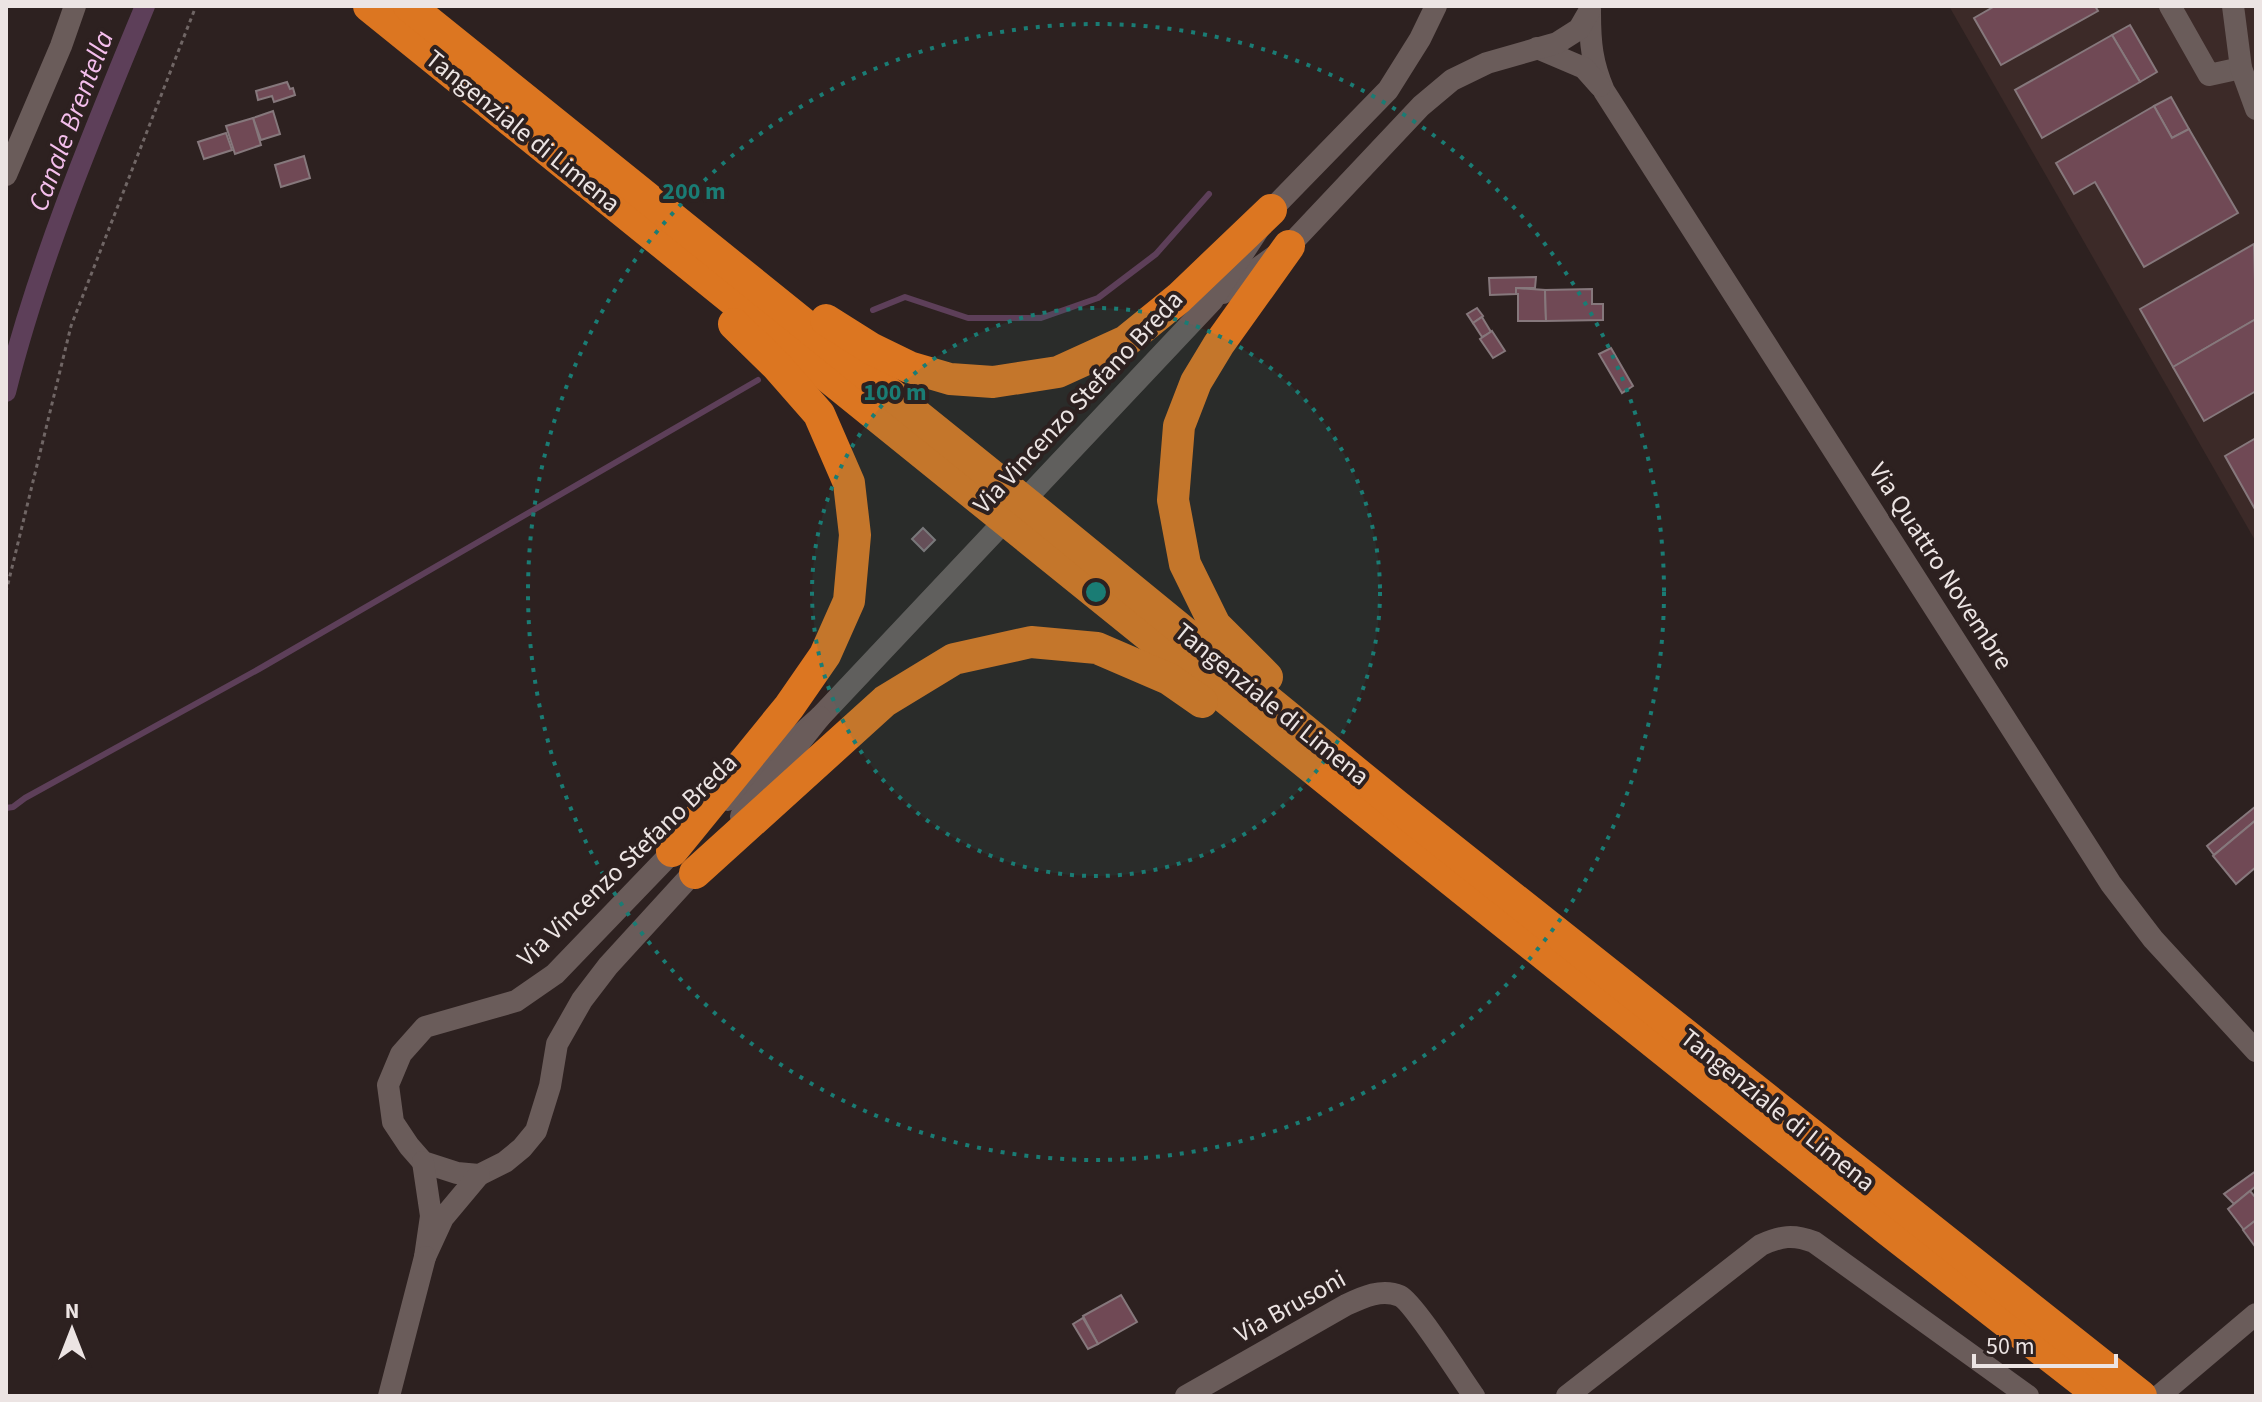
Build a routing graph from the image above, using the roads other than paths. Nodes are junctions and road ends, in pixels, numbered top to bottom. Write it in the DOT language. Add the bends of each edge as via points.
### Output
graph roads {
  1 [pos="75,6"];
  2 [pos="369,6"];
  3 [pos="409,6"];
  4 [pos="1436,6"];
  5 [pos="2170,6"];
  6 [pos="2233,6"];
  7 [pos="1591,9"];
  8 [pos="1537,48"];
  9 [pos="2241,68"];
  10 [pos="1604,91"];
  11 [pos="2256,109"];
  12 [pos="573,155"];
  13 [pos="6,175"];
  14 [pos="1271,210"];
  15 [pos="1289,246"];
  16 [pos="1212,301"];
  17 [pos="1031,525"];
  18 [pos="820,717"];
  19 [pos="1397,806"];
  20 [pos="672,851"];
  21 [pos="1420,855"];
  22 [pos="695,873"];
  23 [pos="2256,1051"];
  24 [pos="423,1162"];
  25 [pos="479,1175"];
  26 [pos="425,1257"];
  27 [pos="2256,1314"];
  28 [pos="2145,1395"];
  29 [pos="389,1396"];
  30 [pos="1186,1396"];
  31 [pos="1474,1396"];
  32 [pos="1567,1396"];
  33 [pos="2028,1396"];
  34 [pos="2101,1396"];
  1 -- 13 [label="street"];
  2 -- 12 [label="highway, Tangenziale di Limena"];
  3 -- 12 [label="highway, Tangenziale di Limena"];
  4 -- 14 [label="street, Via Vincenzo Stefano Breda" via="1388,90"];
  5 -- 9 [label="street" via="2209,75"];
  6 -- 9 [label="street"];
  7 -- 8 [label="street, Via Vincenzo Stefano Breda" via="1579,29"];
  7 -- 10 [label="street, Via Quattro Novembre" via="1590,45"];
  8 -- 10 [label="street, Via Quattro Novembre" via="1584,68"];
  8 -- 15 [label="street, Via Vincenzo Stefano Breda" via="1452,80"];
  9 -- 11 [label="street"];
  10 -- 23 [label="street, Via Quattro Novembre" via="2111,884 2153,939"];
  12 -- 14 [label="highway" via="655,190 824,320 872,349 950,379 993,382 1058,372 1126,341"];
  12 -- 17 [label="highway, Tangenziale di Limena"];
  12 -- 20 [label="highway" via="628,233 728,319 819,414 849,483 855,535 849,601 825,655"];
  14 -- 16 [label="street, Via Vincenzo Stefano Breda"];
  15 -- 16 [label="street, Via Vincenzo Stefano Breda"];
  15 -- 19 [label="highway" via="1219,344 1196,382 1179,426 1173,500 1185,564 1215,625"];
  16 -- 18 [label="street, Via Vincenzo Stefano Breda"];
  17 -- 19 [label="highway, Tangenziale di Limena"];
  17 -- 21 [label="highway, Tangenziale di Limena"];
  18 -- 20 [label="street, Via Vincenzo Stefano Breda"];
  18 -- 22 [label="street, Via Vincenzo Stefano Breda"];
  19 -- 28 [label="highway, Tangenziale di Limena"];
  20 -- 24 [label="street, Via Vincenzo Stefano Breda" via="555,974 516,1001 425,1027 401,1054 388,1085 393,1122"];
  21 -- 22 [label="highway" via="1327,797 1169,679 1097,648 1031,642 954,659 885,701"];
  21 -- 34 [label="highway, Tangenziale di Limena"];
  22 -- 25 [label="street, Via Vincenzo Stefano Breda" via="582,1000 557,1044 536,1131 505,1162"];
  24 -- 25 [label="street"];
  24 -- 26 [label="street, Via Vincenzo Stefano Breda" via="431,1216"];
  25 -- 26 [label="street, Via Vincenzo Stefano Breda" via="443,1218"];
  26 -- 29 [label="street, Via Vincenzo Stefano Breda"];
  27 -- 28 [label="street"];
  30 -- 31 [label="street, Via Brusoni" via="1346,1305 1388,1293 1402,1297 1416,1312"];
  32 -- 33 [label="street" via="1761,1245 1798,1236 1814,1242"];
}
